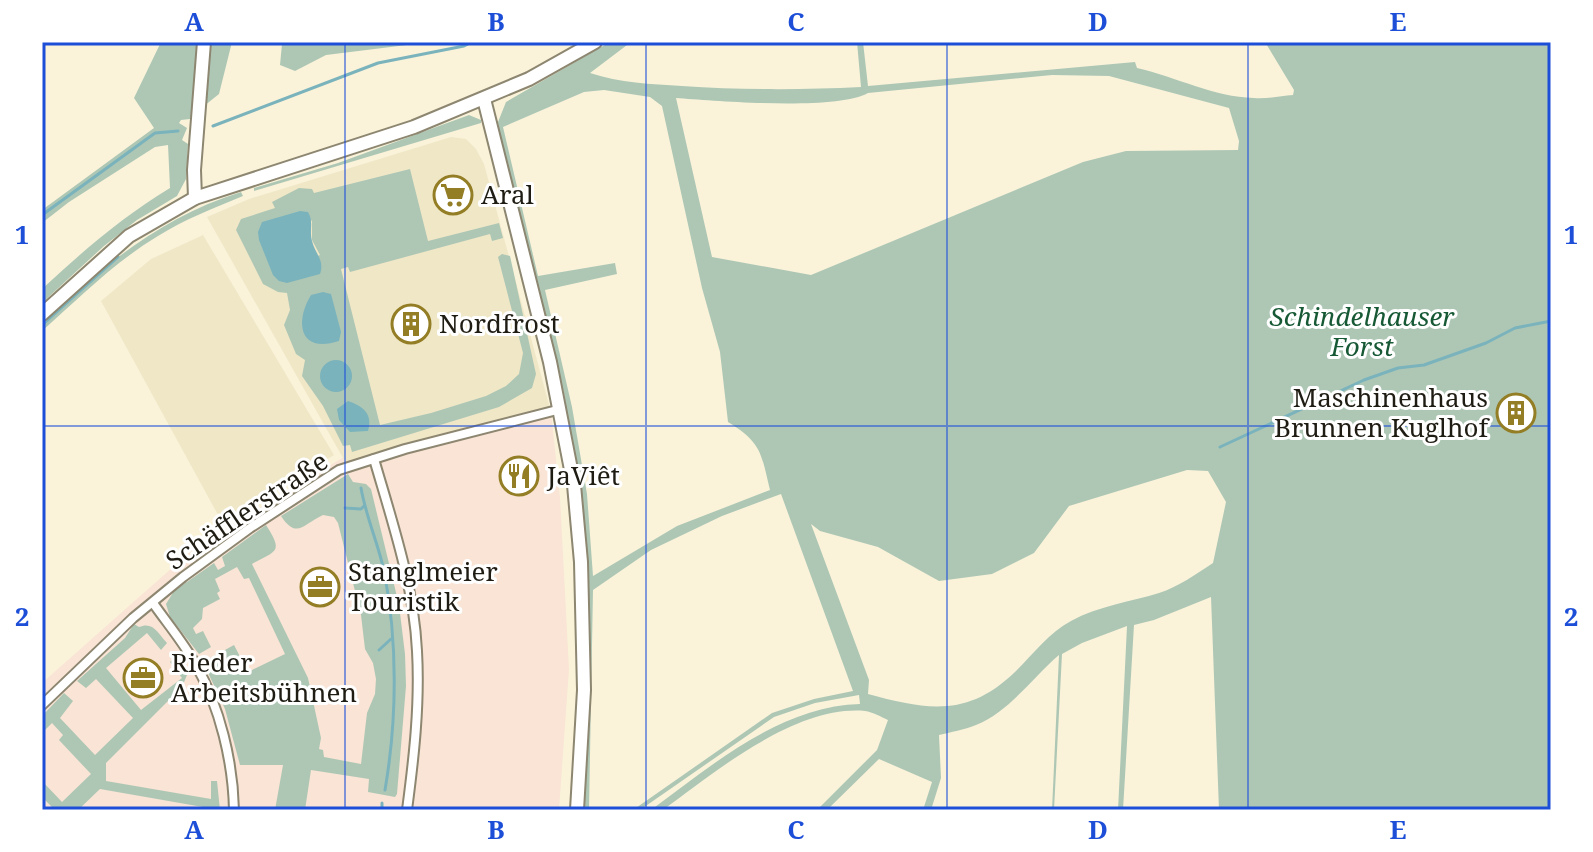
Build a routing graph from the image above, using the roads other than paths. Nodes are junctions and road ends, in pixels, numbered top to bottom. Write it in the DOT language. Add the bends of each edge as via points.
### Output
graph roads {
  1 [pos="204,42"];
  2 [pos="595,42"];
  3 [pos="484,99"];
  4 [pos="195,198"];
  5 [pos="42,314"];
  6 [pos="561,409"];
  7 [pos="374,459"];
  8 [pos="153,603"];
  9 [pos="42,705"];
  10 [pos="234,810"];
  11 [pos="407,810"];
  12 [pos="577,810"];
  1 -- 4 [label="street"];
  2 -- 3 [label="street"];
  3 -- 4 [label="street" via="342,152"];
  3 -- 6 [label="street"];
  4 -- 5 [label="street" via="129,236"];
  6 -- 7 [label="street, Schäfflerstraße"];
  6 -- 12 [label="street" via="581,562 584,690"];
  7 -- 8 [label="street, Schäfflerstraße" via="339,470 304,492"];
  7 -- 11 [label="street" via="417,648 417,724"];
  8 -- 9 [label="street, Schäfflerstraße"];
  8 -- 10 [label="street" via="203,677 232,774"];
}
